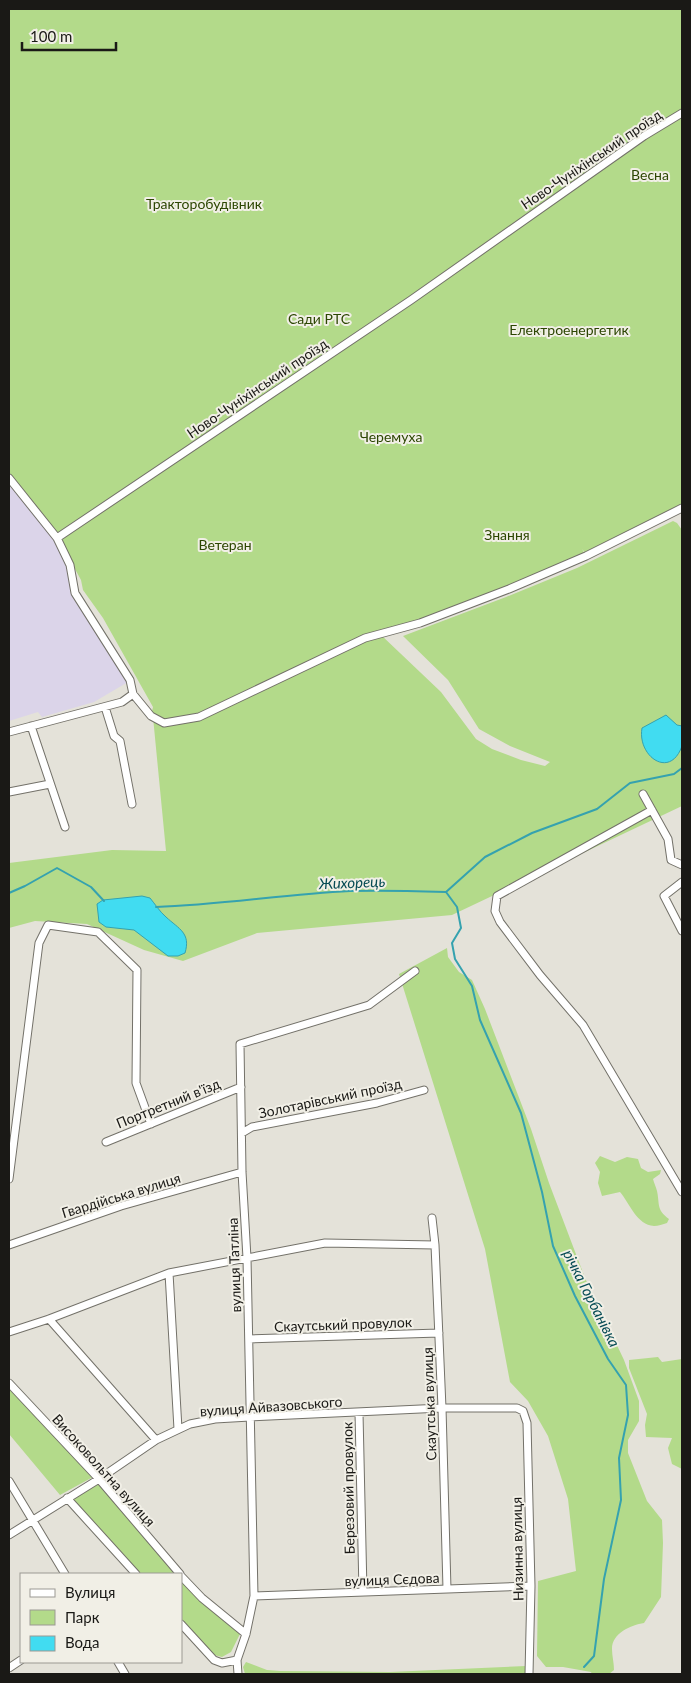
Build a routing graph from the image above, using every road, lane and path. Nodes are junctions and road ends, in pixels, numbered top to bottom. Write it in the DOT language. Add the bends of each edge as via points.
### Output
graph roads {
  1 [pos="682,113"];
  2 [pos="9,478"];
  3 [pos="682,508"];
  4 [pos="58,538"];
  5 [pos="133,694"];
  6 [pos="105,707"];
  7 [pos="31,726"];
  8 [pos="9,732"];
  9 [pos="50,784"];
  10 [pos="9,792"];
  11 [pos="643,794"];
  12 [pos="132,804"];
  13 [pos="652,810"];
  14 [pos="65,827"];
  15 [pos="682,865"];
  16 [pos="682,882"];
  17 [pos="682,931"];
  18 [pos="415,971"];
  19 [pos="241,1087"];
  20 [pos="424,1090"];
  21 [pos="151,1124"];
  22 [pos="242,1133"];
  23 [pos="106,1142"];
  24 [pos="11,1143"];
  25 [pos="242,1172"];
  26 [pos="9,1179"];
  27 [pos="682,1192"];
  28 [pos="432,1218"];
  29 [pos="9,1245"];
  30 [pos="435,1246"];
  31 [pos="247,1258"];
  32 [pos="169,1273"];
  33 [pos="49,1319"];
  34 [pos="9,1332"];
  35 [pos="439,1333"];
  36 [pos="249,1339"];
  37 [pos="9,1383"];
  38 [pos="442,1408"];
  39 [pos="359,1413"];
  40 [pos="250,1417"];
  41 [pos="527,1423"];
  42 [pos="178,1428"];
  43 [pos="156,1440"];
  44 [pos="99,1479"];
  45 [pos="9,1481"];
  46 [pos="68,1498"];
  47 [pos="33,1519"];
  48 [pos="9,1535"];
  49 [pos="64,1573"];
  50 [pos="135,1573"];
  51 [pos="178,1573"];
  52 [pos="182,1577"];
  53 [pos="531,1586"];
  54 [pos="447,1589"];
  55 [pos="363,1592"];
  56 [pos="254,1596"];
  57 [pos="182,1625"];
  58 [pos="246,1634"];
  59 [pos="237,1660"];
  60 [pos="20,1661"];
  61 [pos="119,1663"];
  62 [pos="9,1668"];
  63 [pos="126,1674"];
  64 [pos="238,1674"];
  65 [pos="529,1674"];
  1 -- 4 [label="street, Ново-Чуніхінський проїзд"];
  2 -- 4 [label="street"];
  3 -- 5 [label="street" via="586,556 509,589 420,623 365,638 199,717 164,723 151,716"];
  4 -- 5 [label="street" via="70,565 75,593 126,672"];
  5 -- 6 [label="street" via="122,702"];
  6 -- 7 [label="street"];
  6 -- 12 [label="street" via="114,736 120,741"];
  7 -- 8 [label="street"];
  7 -- 9 [label="street"];
  9 -- 10 [label="street"];
  9 -- 14 [label="street"];
  11 -- 13 [label="street"];
  13 -- 15 [label="street" via="668,839 671,860"];
  13 -- 27 [label="street" via="497,896 495,911 540,975 583,1025"];
  16 -- 17 [label="street" via="664,896"];
  18 -- 19 [label="street, вулиця Татліна" via="369,1005 240,1044"];
  19 -- 21 [label="street, Портретний в'їзд"];
  19 -- 22 [label="street, вулиця Татліна"];
  20 -- 22 [label="street, Золотарівський проїзд" via="377,1103 252,1127"];
  21 -- 23 [label="street, Портретний в'їзд"];
  21 -- 24 [label="street" via="136,1083 137,970 98,932 48,925 39,943"];
  22 -- 25 [label="street, вулиця Татліна"];
  24 -- 26 [label="street"];
  25 -- 29 [label="street, Гвардійська вулиця" via="121,1206"];
  25 -- 31 [label="street, вулиця Татліна"];
  28 -- 30 [label="street, Скаутська вулиця"];
  30 -- 31 [label="street" via="325,1243"];
  30 -- 35 [label="street, Скаутська вулиця"];
  31 -- 32 [label="street"];
  31 -- 36 [label="street, вулиця Татліна"];
  32 -- 33 [label="street"];
  32 -- 42 [label="street"];
  33 -- 34 [label="street"];
  33 -- 43 [label="street"];
  35 -- 36 [label="street, Скаутський провулок"];
  35 -- 38 [label="street, Скаутська вулиця"];
  36 -- 40 [label="street, вулиця Татліна"];
  37 -- 44 [label="street, Високовольтна вулиця"];
  38 -- 39 [label="street, вулиця Айвазовського"];
  38 -- 41 [label="street, вулиця Айвазовського" via="517,1408"];
  38 -- 54 [label="street, Скаутська вулиця"];
  39 -- 40 [label="street, вулиця Айвазовського"];
  39 -- 55 [label="street, Березовий провулок"];
  40 -- 42 [label="street, вулиця Айвазовського"];
  40 -- 56 [label="street, вулиця Татліна"];
  41 -- 53 [label="street, Низинна вулиця"];
  42 -- 43 [label="street, вулиця Айвазовського"];
  43 -- 44 [label="street, вулиця Айвазовського"];
  44 -- 46 [label="street, вулиця Айвазовського"];
  44 -- 51 [label="street, Високовольтна вулиця"];
  45 -- 47 [label="street"];
  46 -- 47 [label="street, вулиця Айвазовського"];
  46 -- 50 [label="street"];
  47 -- 48 [label="street, вулиця Айвазовського"];
  47 -- 49 [label="street"];
  52 -- 58 [label="street, Високовольтна вулиця"];
  53 -- 54 [label="street, вулиця Сєдова"];
  53 -- 65 [label="street, Низинна вулиця"];
  54 -- 55 [label="street, вулиця Сєдова"];
  55 -- 56 [label="street, вулиця Сєдова"];
  56 -- 58 [label="street, вулиця Татліна"];
  57 -- 59 [label="street" via="214,1660 222,1663"];
  58 -- 59 [label="street, вулиця Татліна"];
  59 -- 64 [label="street, вулиця Татліна"];
  60 -- 62 [label="street"];
  61 -- 63 [label="street"];
}
